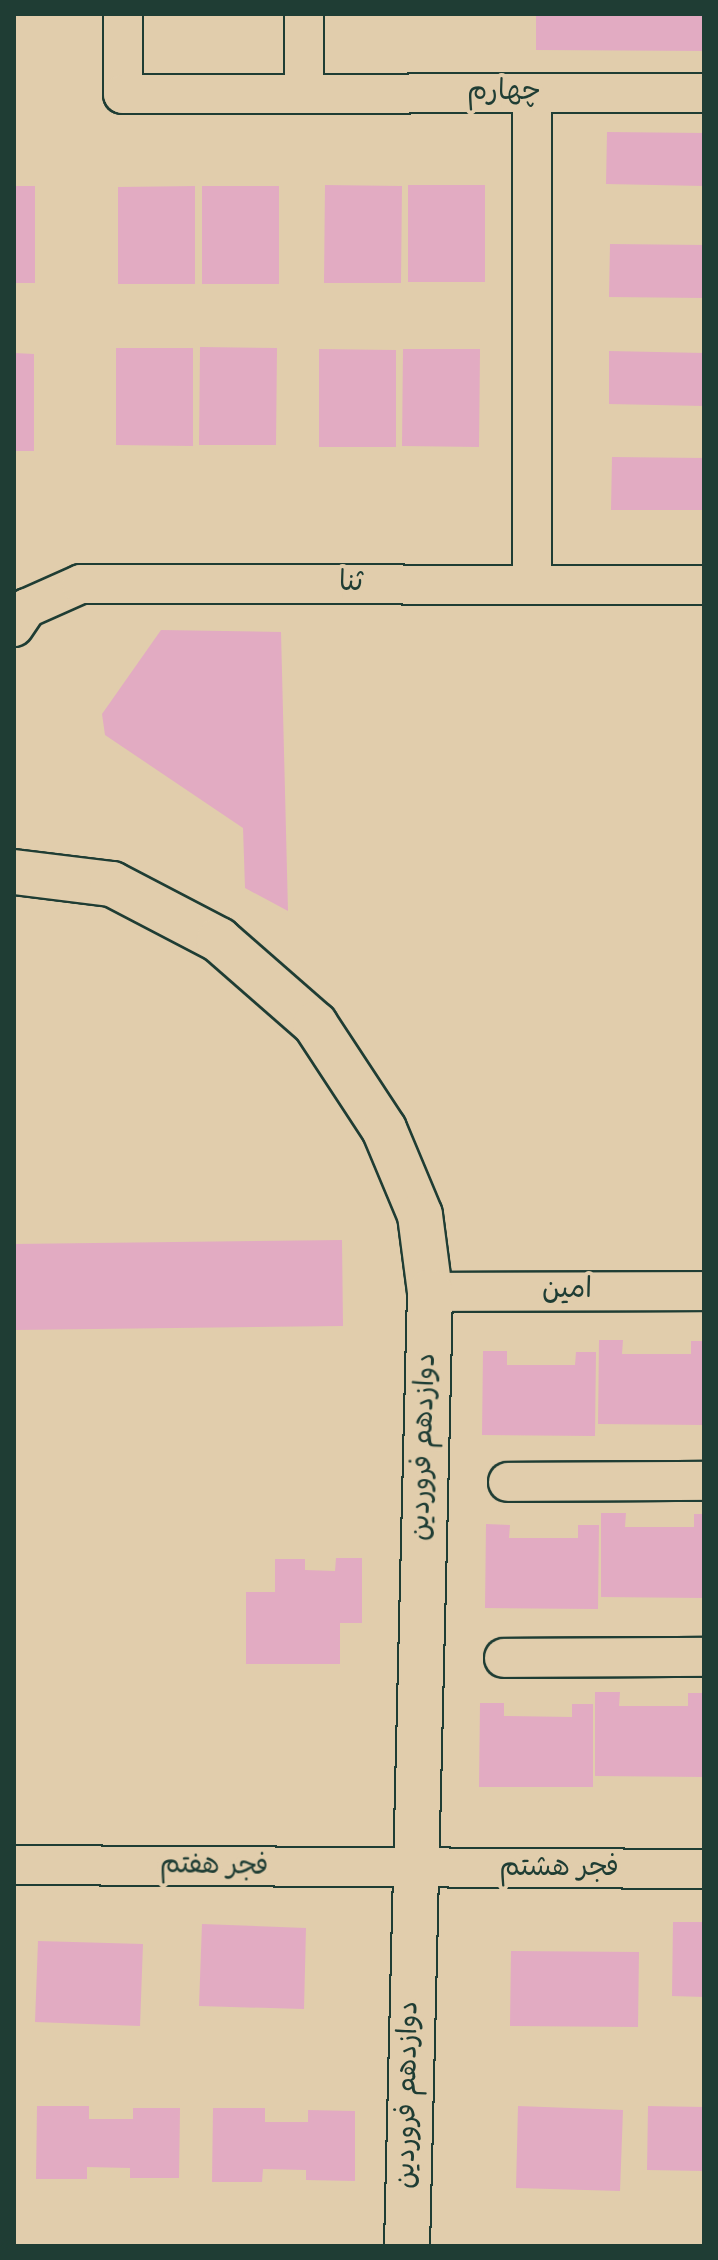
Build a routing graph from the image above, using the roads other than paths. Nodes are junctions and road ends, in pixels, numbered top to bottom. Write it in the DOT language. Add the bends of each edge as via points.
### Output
graph roads {
  1 [pos="123,14"];
  2 [pos="304,14"];
  3 [pos="304,93"];
  4 [pos="532,93"];
  5 [pos="704,93"];
  6 [pos="532,584"];
  7 [pos="704,585"];
  8 [pos="14,627"];
  9 [pos="14,872"];
  10 [pos="704,1291"];
  11 [pos="430,1292"];
  12 [pos="704,1481"];
  13 [pos="508,1482"];
  14 [pos="704,1657"];
  15 [pos="504,1658"];
  16 [pos="14,1865"];
  17 [pos="413,1869"];
  18 [pos="704,1869"];
  19 [pos="407,2246"];
  1 -- 3 [label="street, چهارم" via="123,94"];
  2 -- 3 [label="street"];
  3 -- 4 [label="street, چهارم"];
  4 -- 5 [label="street, چهارم"];
  4 -- 6 [label="street"];
  6 -- 7 [label="street, ثنا"];
  6 -- 8 [label="street, ثنا" via="81,584 27,608"];
  9 -- 11 [label="street, دوازدهم فروردین" via="112,884 219,940 315,1024 390,1143 420,1215"];
  10 -- 11 [label="street, امین"];
  11 -- 17 [label="street, دوازدهم فروردین"];
  12 -- 13 [label="street"];
  14 -- 15 [label="street"];
  16 -- 17 [label="street, فجر هفتم"];
  17 -- 18 [label="street, فجر هشتم"];
  17 -- 19 [label="street, دوازدهم فروردین"];
}
